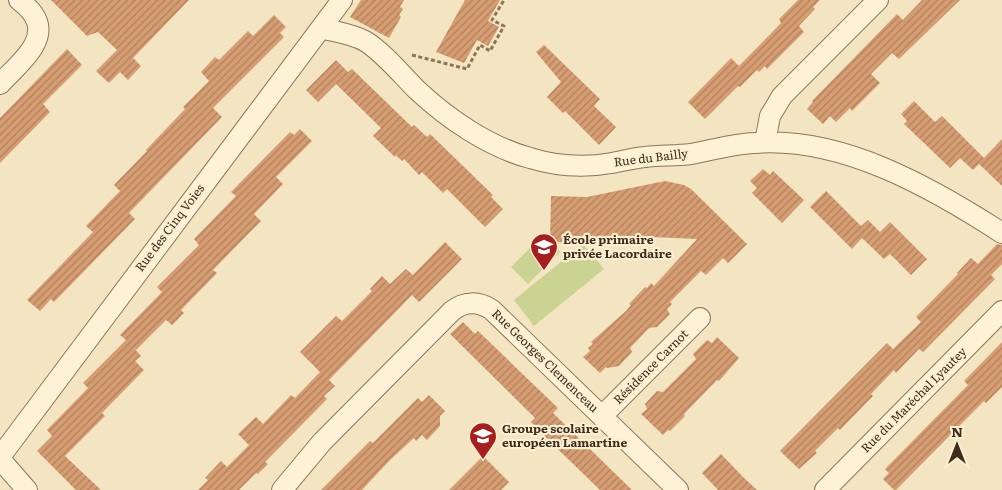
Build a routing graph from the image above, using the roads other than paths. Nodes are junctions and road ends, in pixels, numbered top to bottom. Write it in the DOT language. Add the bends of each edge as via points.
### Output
graph roads {
  1 [pos="20,0"];
  2 [pos="327,0"];
  3 [pos="342,0"];
  4 [pos="878,0"];
  5 [pos="324,25"];
  6 [pos="0,84"];
  7 [pos="765,142"];
  8 [pos="1002,233"];
  9 [pos="1002,311"];
  10 [pos="700,318"];
  11 [pos="602,416"];
  12 [pos="0,458"];
  13 [pos="27,490"];
  14 [pos="282,490"];
  15 [pos="678,490"];
  16 [pos="826,490"];
  1 -- 6 [label="street" via="36,19 38,41"];
  2 -- 5 [label="street" via="329,7"];
  3 -- 5 [label="street, Rue des Cinq Voies"];
  4 -- 7 [label="street" via="782,96 770,116"];
  5 -- 7 [label="street, Rue du Bailly" via="372,46 446,114 502,148 528,158 565,165 598,165"];
  5 -- 12 [label="street, Rue des Cinq Voies"];
  7 -- 8 [label="street, Rue du Bailly" via="828,149 866,161 943,198"];
  9 -- 16 [label="street, Rue du Maréchal Lyautey"];
  10 -- 11 [label="street, Résidence Carnot"];
  11 -- 14 [label="street, Rue Georges Clemenceau" via="492,310 478,303 463,304 452,311 322,442"];
  11 -- 15 [label="street, Rue Georges Clemenceau"];
  12 -- 13 [label="street"];
}
